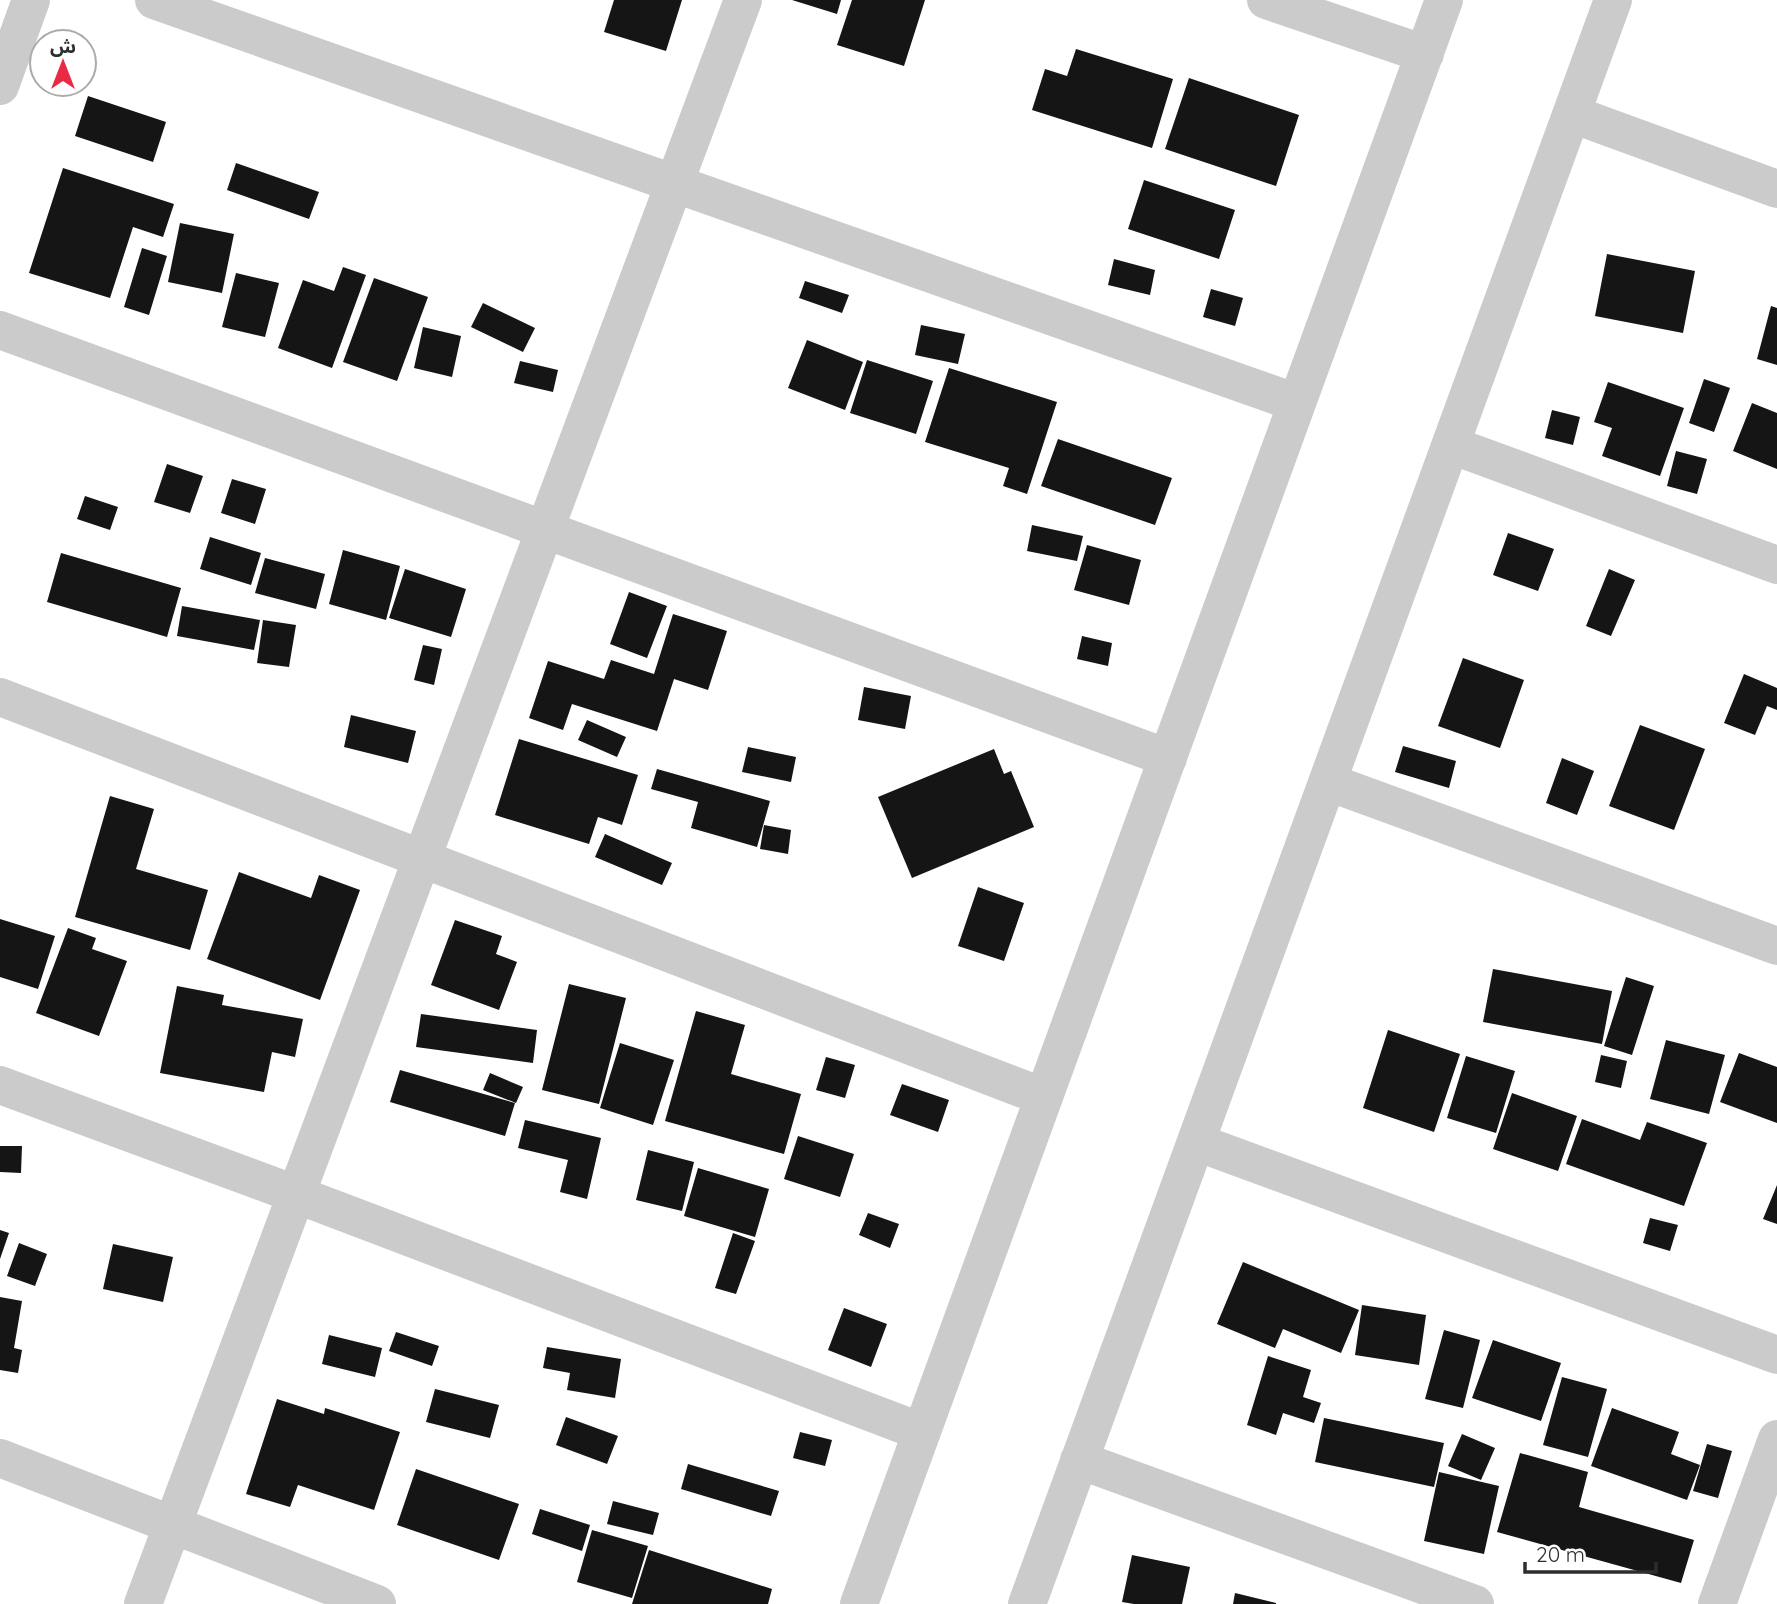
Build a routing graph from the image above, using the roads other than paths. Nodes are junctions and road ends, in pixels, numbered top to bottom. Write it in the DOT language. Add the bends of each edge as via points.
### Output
graph roads {
  1 [pos="31,0"];
  2 [pos="154,0"];
  3 [pos="743,0"];
  4 [pos="1266,0"];
  5 [pos="1444,0"];
  6 [pos="1613,0"];
  7 [pos="1425,54"];
  8 [pos="0,86"];
  9 [pos="1572,114"];
  10 [pos="674,184"];
  11 [pos="1777,189"];
  12 [pos="0,330"];
  13 [pos="1297,403"];
  14 [pos="1451,445"];
  15 [pos="544,529"];
  16 [pos="1777,565"];
  17 [pos="0,697"];
  18 [pos="1168,758"];
  19 [pos="1328,782"];
  20 [pos="421,858"];
  21 [pos="1777,946"];
  22 [pos="0,1085"];
  23 [pos="1044,1097"];
  24 [pos="1196,1142"];
  25 [pos="295,1194"];
  26 [pos="1777,1354"];
  27 [pos="922,1432"];
  28 [pos="1777,1439"];
  29 [pos="0,1458"];
  30 [pos="1079,1460"];
  31 [pos="173,1525"];
  32 [pos="143,1604"];
  33 [pos="377,1604"];
  34 [pos="859,1604"];
  35 [pos="1027,1604"];
  36 [pos="1475,1604"];
  37 [pos="1717,1604"];
  1 -- 8 [label="street"];
  2 -- 10 [label="street"];
  3 -- 10 [label="street"];
  4 -- 7 [label="street"];
  5 -- 7 [label="street"];
  6 -- 9 [label="street"];
  7 -- 13 [label="street"];
  9 -- 11 [label="street"];
  9 -- 14 [label="street"];
  10 -- 13 [label="street"];
  10 -- 15 [label="street"];
  12 -- 15 [label="street"];
  13 -- 18 [label="street"];
  14 -- 16 [label="street"];
  14 -- 19 [label="street"];
  15 -- 18 [label="street"];
  15 -- 20 [label="street"];
  17 -- 20 [label="street"];
  18 -- 23 [label="street"];
  19 -- 21 [label="street"];
  19 -- 24 [label="street"];
  20 -- 23 [label="street"];
  20 -- 25 [label="street"];
  22 -- 25 [label="street"];
  23 -- 27 [label="street"];
  24 -- 26 [label="street"];
  24 -- 30 [label="street"];
  25 -- 27 [label="street"];
  25 -- 31 [label="street"];
  27 -- 34 [label="street"];
  28 -- 37 [label="street"];
  29 -- 31 [label="street"];
  30 -- 35 [label="street"];
  30 -- 36 [label="street"];
  31 -- 32 [label="street"];
  31 -- 33 [label="street"];
}
